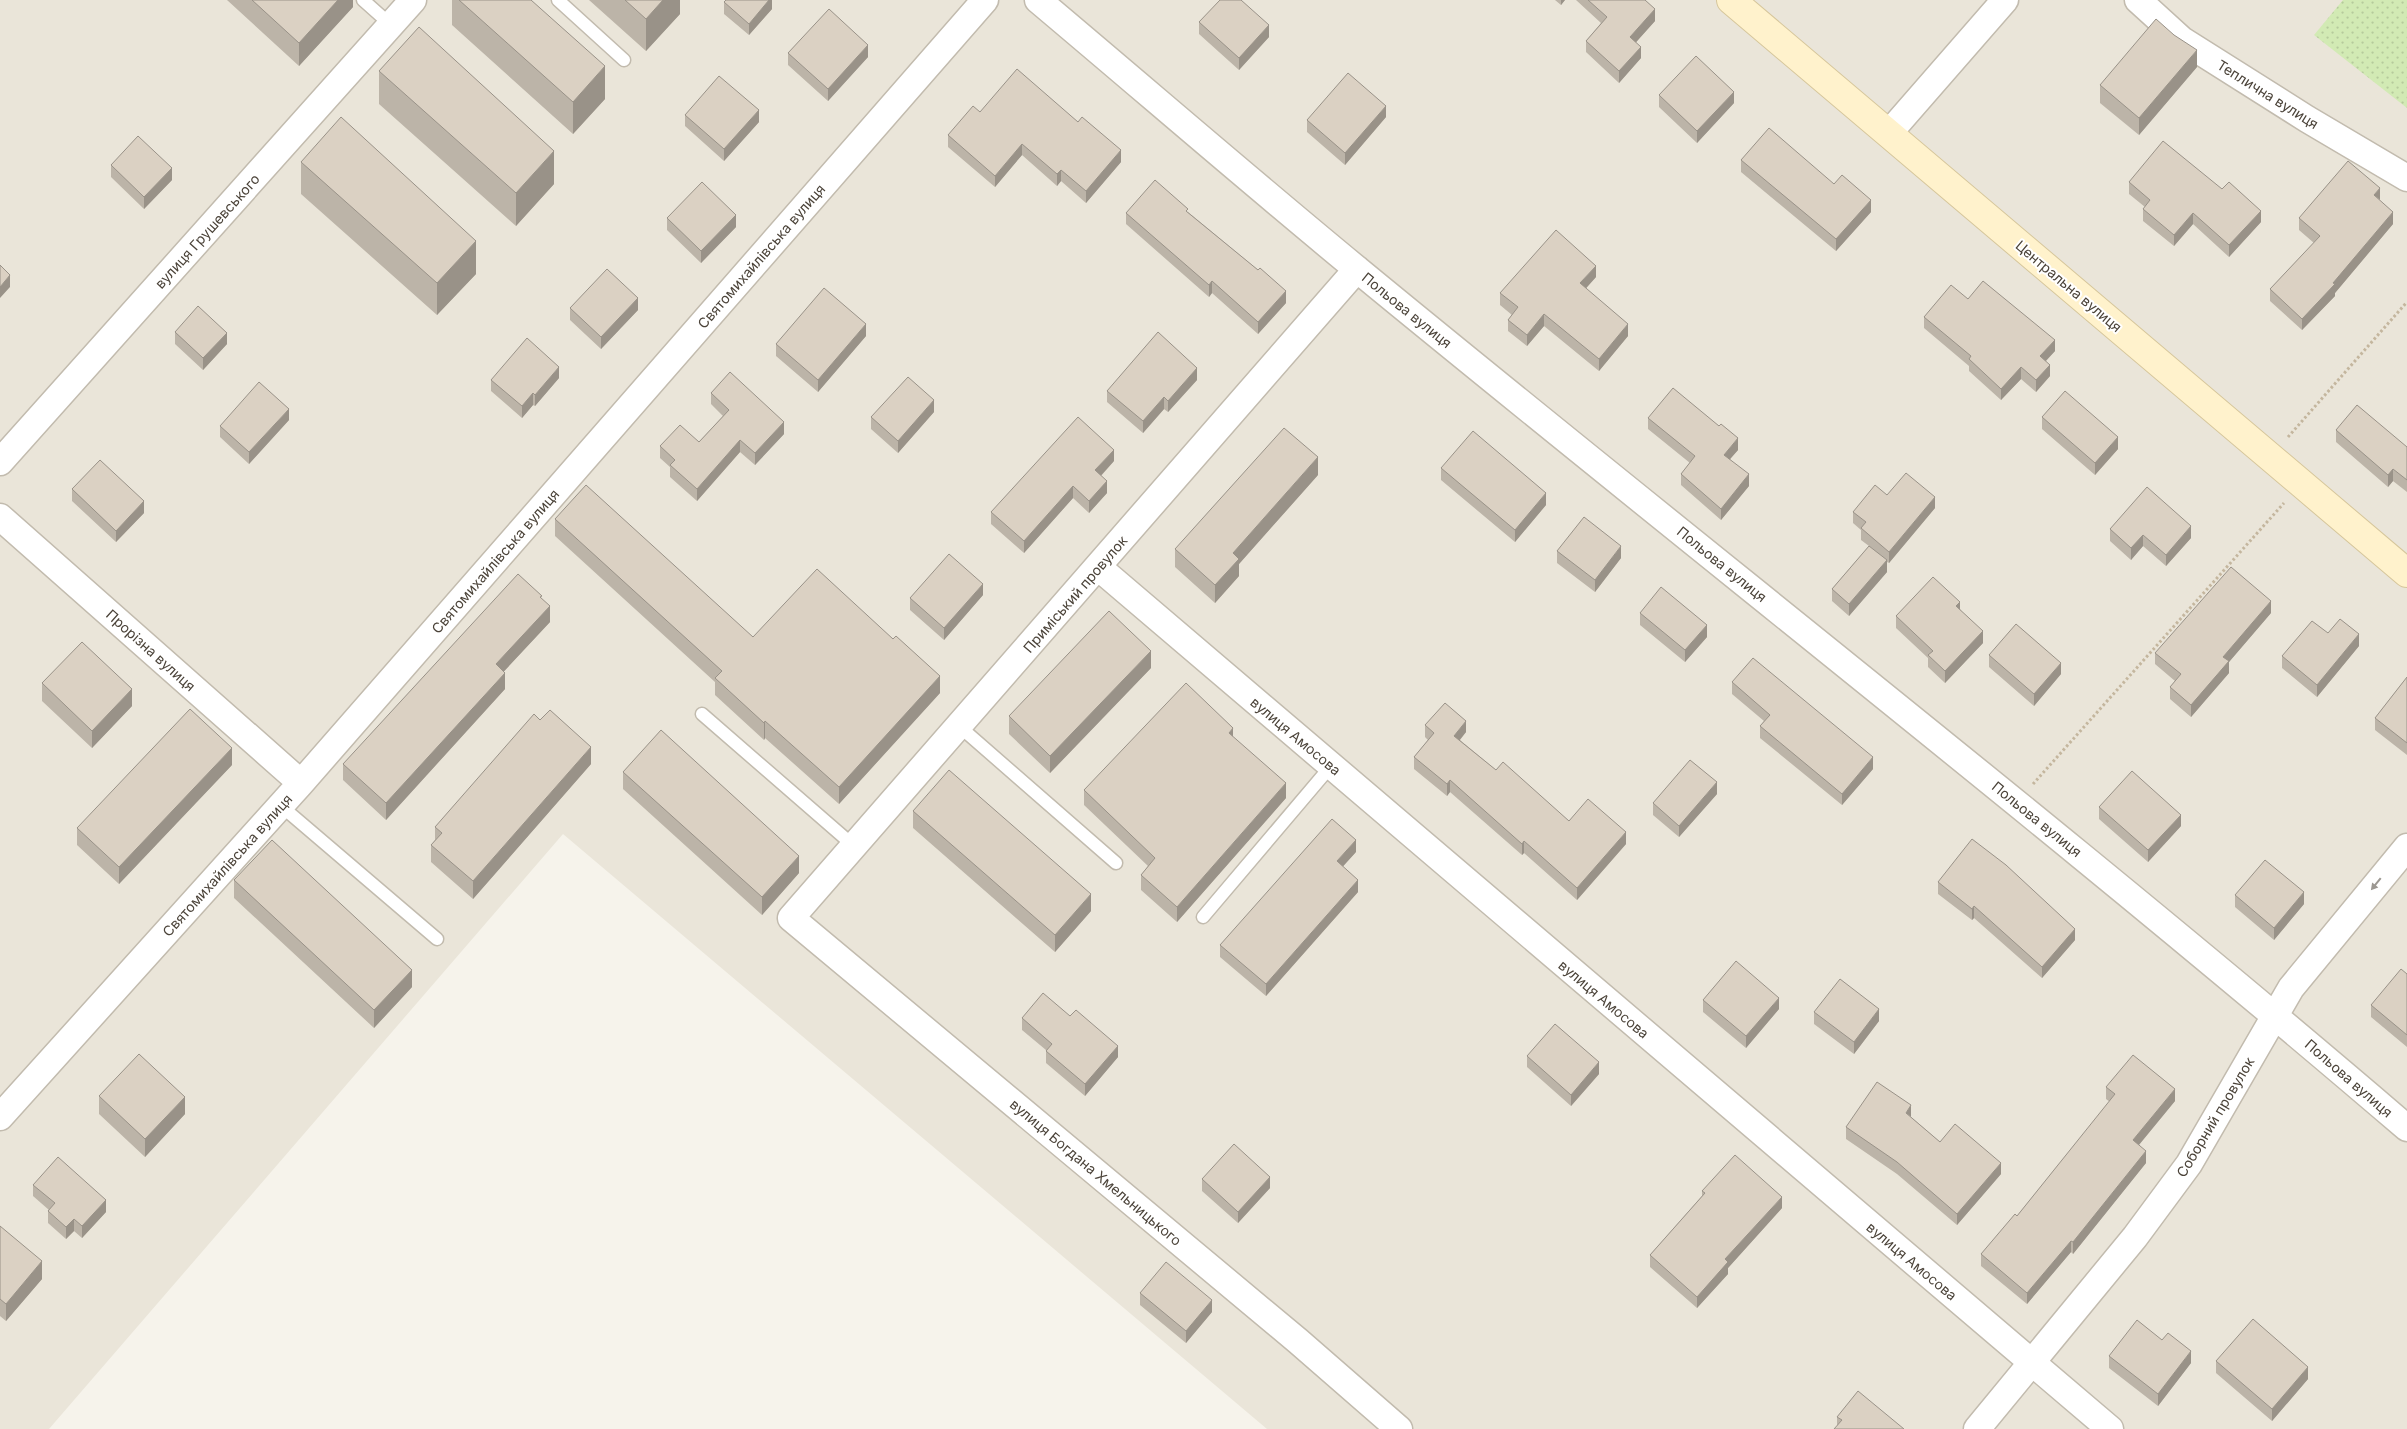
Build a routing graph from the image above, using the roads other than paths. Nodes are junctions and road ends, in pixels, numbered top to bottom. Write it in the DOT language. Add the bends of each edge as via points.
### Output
graph roads {
  1 [pos="363,0"];
  2 [pos="413,0"];
  3 [pos="558,0"];
  4 [pos="985,0"];
  5 [pos="1038,0"];
  6 [pos="1731,0"];
  7 [pos="2005,0"];
  8 [pos="2138,0"];
  9 [pos="391,25"];
  10 [pos="624,60"];
  11 [pos="1889,133"];
  12 [pos="2407,178"];
  13 [pos="1357,269"];
  14 [pos="0,462"];
  15 [pos="0,517"];
  16 [pos="1098,567"];
  17 [pos="2407,573"];
  18 [pos="702,714"];
  19 [pos="959,726"];
  20 [pos="1331,766"];
  21 [pos="301,783"];
  22 [pos="280,805"];
  23 [pos="854,846"];
  24 [pos="2407,847"];
  25 [pos="1116,863"];
  26 [pos="1202,917"];
  27 [pos="791,918"];
  28 [pos="437,939"];
  29 [pos="2276,1015"];
  30 [pos="0,1118"];
  31 [pos="2407,1128"];
  32 [pos="2033,1363"];
  33 [pos="1399,1429"];
  34 [pos="1976,1429"];
  35 [pos="2110,1429"];
  1 -- 9 [label="lane"];
  2 -- 9 [label="street, вулиця Грушевського"];
  3 -- 10 [label="lane"];
  4 -- 21 [label="street, Святомихайлівська вулиця"];
  5 -- 13 [label="street, Польова вулиця"];
  6 -- 11 [label="main road, Центральна вулиця"];
  7 -- 11 [label="street"];
  8 -- 12 [label="street, Теплична вулиця" via="2182,40"];
  9 -- 14 [label="street, вулиця Грушевського"];
  11 -- 17 [label="main road, Центральна вулиця"];
  13 -- 16 [label="street, Приміський провулок"];
  13 -- 29 [label="street, Польова вулиця"];
  15 -- 21 [label="street, Прорізна вулиця"];
  16 -- 19 [label="street, Приміський провулок"];
  16 -- 20 [label="street, вулиця Амосова"];
  18 -- 23 [label="lane"];
  19 -- 23 [label="street, Приміський провулок"];
  19 -- 25 [label="lane"];
  20 -- 26 [label="lane"];
  20 -- 32 [label="street, вулиця Амосова"];
  21 -- 22 [label="street, Святомихайлівська вулиця"];
  22 -- 28 [label="lane"];
  22 -- 30 [label="street, Святомихайлівська вулиця"];
  23 -- 27 [label="street, Приміський провулок"];
  24 -- 29 [label="street, Соборний провулок, one-way" via="2291,988"];
  27 -- 33 [label="street, вулиця Богдана Хмельницького"];
  29 -- 31 [label="street, Польова вулиця"];
  29 -- 32 [label="street, Соборний провулок" via="2189,1164 2135,1237"];
  32 -- 34 [label="street, Соборний провулок"];
  32 -- 35 [label="street, вулиця Амосова"];
}
